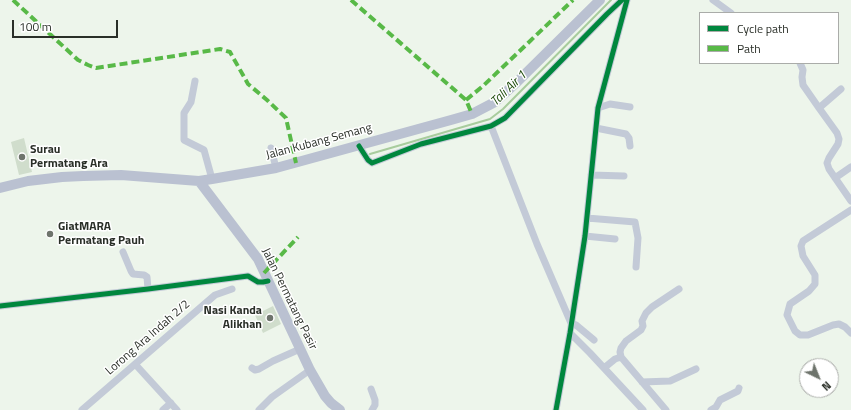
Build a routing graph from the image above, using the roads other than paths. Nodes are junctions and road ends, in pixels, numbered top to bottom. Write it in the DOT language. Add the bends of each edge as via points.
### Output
graph roads {
  1 [pos="600,0"];
  2 [pos="622,0"];
  3 [pos="627,0"];
  4 [pos="713,0"];
  5 [pos="730,12"];
  6 [pos="800,64"];
  7 [pos="195,81"];
  8 [pos="841,89"];
  9 [pos="630,107"];
  10 [pos="598,108"];
  11 [pos="819,108"];
  12 [pos="491,126"];
  13 [pos="596,128"];
  14 [pos="359,146"];
  15 [pos="630,146"];
  16 [pos="271,148"];
  17 [pos="851,167"];
  18 [pos="276,168"];
  19 [pos="591,175"];
  20 [pos="624,176"];
  21 [pos="836,178"];
  22 [pos="212,179"];
  23 [pos="199,180"];
  24 [pos="0,188"];
  25 [pos="851,201"];
  26 [pos="851,210"];
  27 [pos="587,218"];
  28 [pos="585,236"];
  29 [pos="615,239"];
  30 [pos="123,252"];
  31 [pos="636,267"];
  32 [pos="268,281"];
  33 [pos="679,288"];
  34 [pos="232,289"];
  35 [pos="148,290"];
  36 [pos="0,306"];
  37 [pos="571,323"];
  38 [pos="570,333"];
  39 [pos="851,333"];
  40 [pos="594,340"];
  41 [pos="300,349"];
  42 [pos="621,357"];
  43 [pos="135,364"];
  44 [pos="252,368"];
  45 [pos="604,368"];
  46 [pos="696,369"];
  47 [pos="310,370"];
  48 [pos="642,382"];
  49 [pos="739,388"];
  50 [pos="371,389"];
  51 [pos="171,403"];
  52 [pos="664,409"];
  53 [pos="82,410"];
  54 [pos="163,410"];
  55 [pos="177,410"];
  56 [pos="259,410"];
  57 [pos="340,410"];
  58 [pos="372,410"];
  59 [pos="556,410"];
  60 [pos="643,410"];
  61 [pos="711,410"];
  1 -- 14 [label="main road, Jalan Kubang Semang" via="495,102 472,114"];
  2 -- 12 [label="street" via="505,118"];
  3 -- 10 [label="street"];
  4 -- 5 [label="street"];
  6 -- 11 [label="street" via="803,85"];
  7 -- 22 [label="street" via="191,102 184,113 184,140 204,150"];
  8 -- 11 [label="street"];
  9 -- 10 [label="street" via="610,104"];
  10 -- 13 [label="street"];
  11 -- 21 [label="street" via="839,139 827,163"];
  12 -- 14 [label="street" via="421,144 372,162"];
  12 -- 37 [label="street"];
  13 -- 15 [label="street" via="626,134"];
  13 -- 19 [label="street"];
  14 -- 18 [label="main road, Jalan Kubang Semang"];
  16 -- 18 [label="street"];
  17 -- 21 [label="street"];
  18 -- 22 [label="main road, Jalan Kubang Semang"];
  19 -- 20 [label="street"];
  19 -- 27 [label="street"];
  21 -- 25 [label="street"];
  22 -- 23 [label="main road, Jalan Kubang Semang"];
  23 -- 24 [label="main road, Jalan Kubang Semang" via="121,175 62,177 28,181"];
  23 -- 32 [label="main road, Jalan Permatang Pasir" via="258,260"];
  26 -- 39 [label="street" via="803,241 803,256 815,275 815,284 790,304 787,315 795,331 800,335 808,336 839,324"];
  27 -- 28 [label="street"];
  27 -- 31 [label="street" via="635,222 638,238"];
  28 -- 29 [label="street"];
  28 -- 37 [label="street"];
  30 -- 35 [label="street" via="133,274 147,277"];
  32 -- 35 [label="street" via="258,282 248,276"];
  32 -- 41 [label="main road, Jalan Permatang Pasir"];
  33 -- 42 [label="street" via="646,313 641,330 621,348"];
  34 -- 43 [label="street, Lorong Ara Indah 2/2" via="215,295"];
  35 -- 36 [label="street"];
  37 -- 38 [label="street"];
  37 -- 40 [label="street"];
  38 -- 45 [label="street"];
  38 -- 59 [label="street"];
  41 -- 44 [label="street" via="259,369"];
  41 -- 47 [label="main road, Jalan Permatang Pasir"];
  42 -- 45 [label="street" via="614,359"];
  42 -- 48 [label="street"];
  43 -- 51 [label="street"];
  43 -- 53 [label="street, Lorong Ara Indah 2/2"];
  45 -- 60 [label="street"];
  46 -- 48 [label="street" via="670,381"];
  47 -- 56 [label="street" via="272,397"];
  47 -- 57 [label="main road, Jalan Permatang Pasir" via="325,396"];
  48 -- 52 [label="street"];
  49 -- 61 [label="street" via="738,391 720,400"];
  50 -- 58 [label="street" via="375,400"];
  51 -- 54 [label="street"];
  51 -- 55 [label="street"];
}
